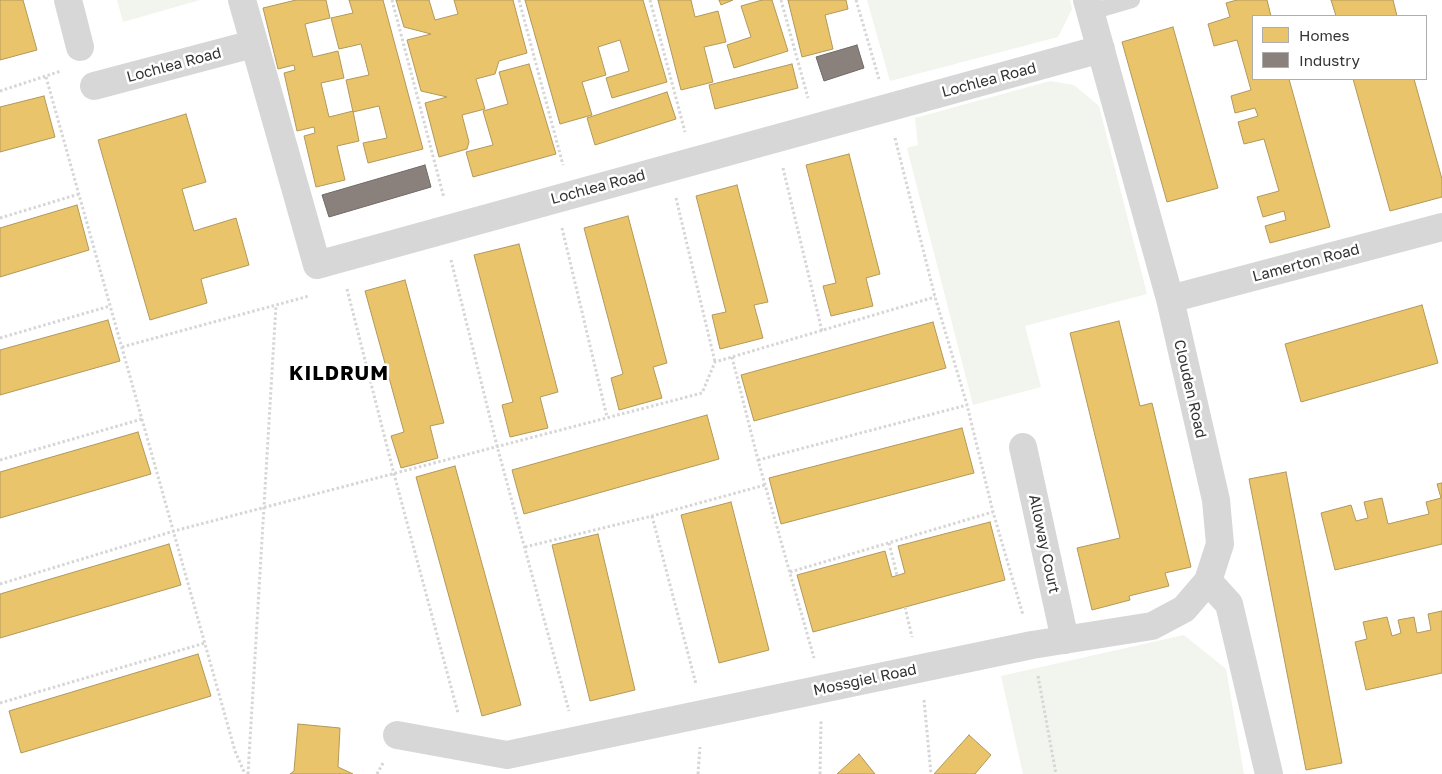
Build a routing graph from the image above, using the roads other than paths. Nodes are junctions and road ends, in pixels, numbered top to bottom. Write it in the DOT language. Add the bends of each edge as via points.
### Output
graph roads {
  1 [pos="68,0"];
  2 [pos="242,0"];
  3 [pos="1132,0"];
  4 [pos="1089,6"];
  5 [pos="253,44"];
  6 [pos="80,47"];
  7 [pos="1101,49"];
  8 [pos="94,86"];
  9 [pos="1442,227"];
  10 [pos="1170,299"];
  11 [pos="1023,447"];
  12 [pos="1208,581"];
  13 [pos="1065,640"];
  14 [pos="397,735"];
  15 [pos="509,764"];
  16 [pos="1269,774"];
  1 -- 6 [label="street"];
  2 -- 5 [label="street, Lochlea Road"];
  3 -- 4 [label="lane"];
  4 -- 7 [label="street, Clouden Road"];
  5 -- 7 [label="street, Lochlea Road" via="317,265"];
  5 -- 8 [label="street, Lochlea Road"];
  7 -- 10 [label="street, Clouden Road"];
  9 -- 10 [label="street, Lamerton Road"];
  10 -- 12 [label="street, Clouden Road" via="1216,500 1220,544"];
  11 -- 13 [label="street, Alloway Court"];
  12 -- 13 [label="street, Mossgiel Road" via="1184,609 1152,626"];
  12 -- 16 [label="street" via="1229,604"];
  13 -- 15 [label="street, Mossgiel Road" via="577,740"];
  14 -- 15 [label="street, Mossgiel Road" via="467,748"];
}
